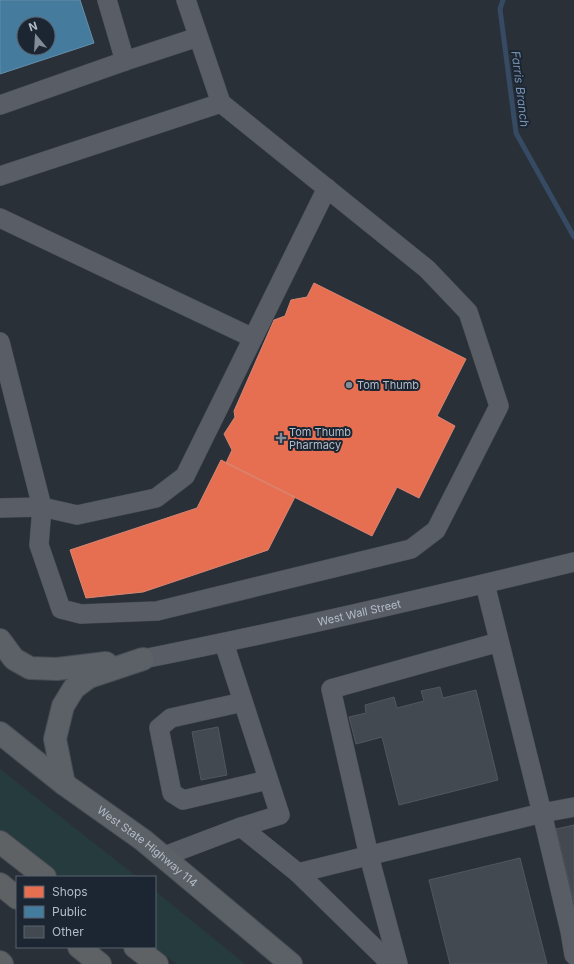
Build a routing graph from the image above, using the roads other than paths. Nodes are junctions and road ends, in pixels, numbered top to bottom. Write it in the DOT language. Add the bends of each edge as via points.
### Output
graph roads {
  1 [pos="107,0"];
  2 [pos="186,0"];
  3 [pos="198,37"];
  4 [pos="125,61"];
  5 [pos="221,103"];
  6 [pos="0,105"];
  7 [pos="0,176"];
  8 [pos="327,188"];
  9 [pos="0,218"];
  10 [pos="253,338"];
  11 [pos="0,342"];
  12 [pos="42,507"];
  13 [pos="0,508"];
  14 [pos="574,562"];
  15 [pos="484,584"];
  16 [pos="0,640"];
  17 [pos="499,642"];
  18 [pos="224,643"];
  19 [pos="143,659"];
  20 [pos="0,667"];
  21 [pos="243,702"];
  22 [pos="0,733"];
  23 [pos="268,780"];
  24 [pos="64,784"];
  25 [pos="574,807"];
  26 [pos="542,814"];
  27 [pos="241,827"];
  28 [pos="0,842"];
  29 [pos="162,856"];
  30 [pos="369,856"];
  31 [pos="298,873"];
  32 [pos="44,876"];
  33 [pos="0,884"];
  34 [pos="16,897"];
  35 [pos="80,948"];
  36 [pos="136,948"];
  37 [pos="574,955"];
  38 [pos="100,964"];
  39 [pos="157,964"];
  40 [pos="291,964"];
  41 [pos="391,964"];
  42 [pos="398,964"];
  1 -- 4 [label="street"];
  2 -- 3 [label="street"];
  3 -- 4 [label="street"];
  3 -- 5 [label="street"];
  4 -- 6 [label="street"];
  5 -- 7 [label="street"];
  5 -- 8 [label="street"];
  8 -- 10 [label="street"];
  8 -- 12 [label="street" via="427,269 468,312 499,406 436,530 411,549 156,611 81,614 60,609 38,545"];
  9 -- 10 [label="street"];
  10 -- 12 [label="street" via="185,476 156,498 77,515"];
  11 -- 12 [label="street"];
  12 -- 13 [label="street"];
  14 -- 15 [label="street, West Wall Street"];
  15 -- 17 [label="street"];
  15 -- 18 [label="street, West Wall Street"];
  16 -- 19 [label="main road" via="14,659 30,668 58,669"];
  17 -- 26 [label="street"];
  17 -- 30 [label="street" via="331,689"];
  18 -- 19 [label="street, West Wall Street"];
  18 -- 21 [label="street"];
  19 -- 20 [label="main road" via="55,678"];
  19 -- 24 [label="main road" via="89,677 70,694 63,706 55,739"];
  21 -- 23 [label="street"];
  21 -- 23 [label="street" via="171,718 158,728 172,793 183,800"];
  22 -- 24 [label="main road, West State Highway 114"];
  23 -- 27 [label="street" via="280,815"];
  24 -- 29 [label="main road, West State Highway 114"];
  25 -- 26 [label="street"];
  26 -- 30 [label="street"];
  26 -- 37 [label="street"];
  27 -- 29 [label="street"];
  27 -- 31 [label="street"];
  28 -- 32 [label="highway"];
  29 -- 40 [label="main road, West State Highway 114"];
  30 -- 31 [label="street"];
  30 -- 42 [label="street"];
  31 -- 41 [label="street"];
  33 -- 34 [label="highway"];
  35 -- 38 [label="highway"];
  36 -- 39 [label="highway"];
}
